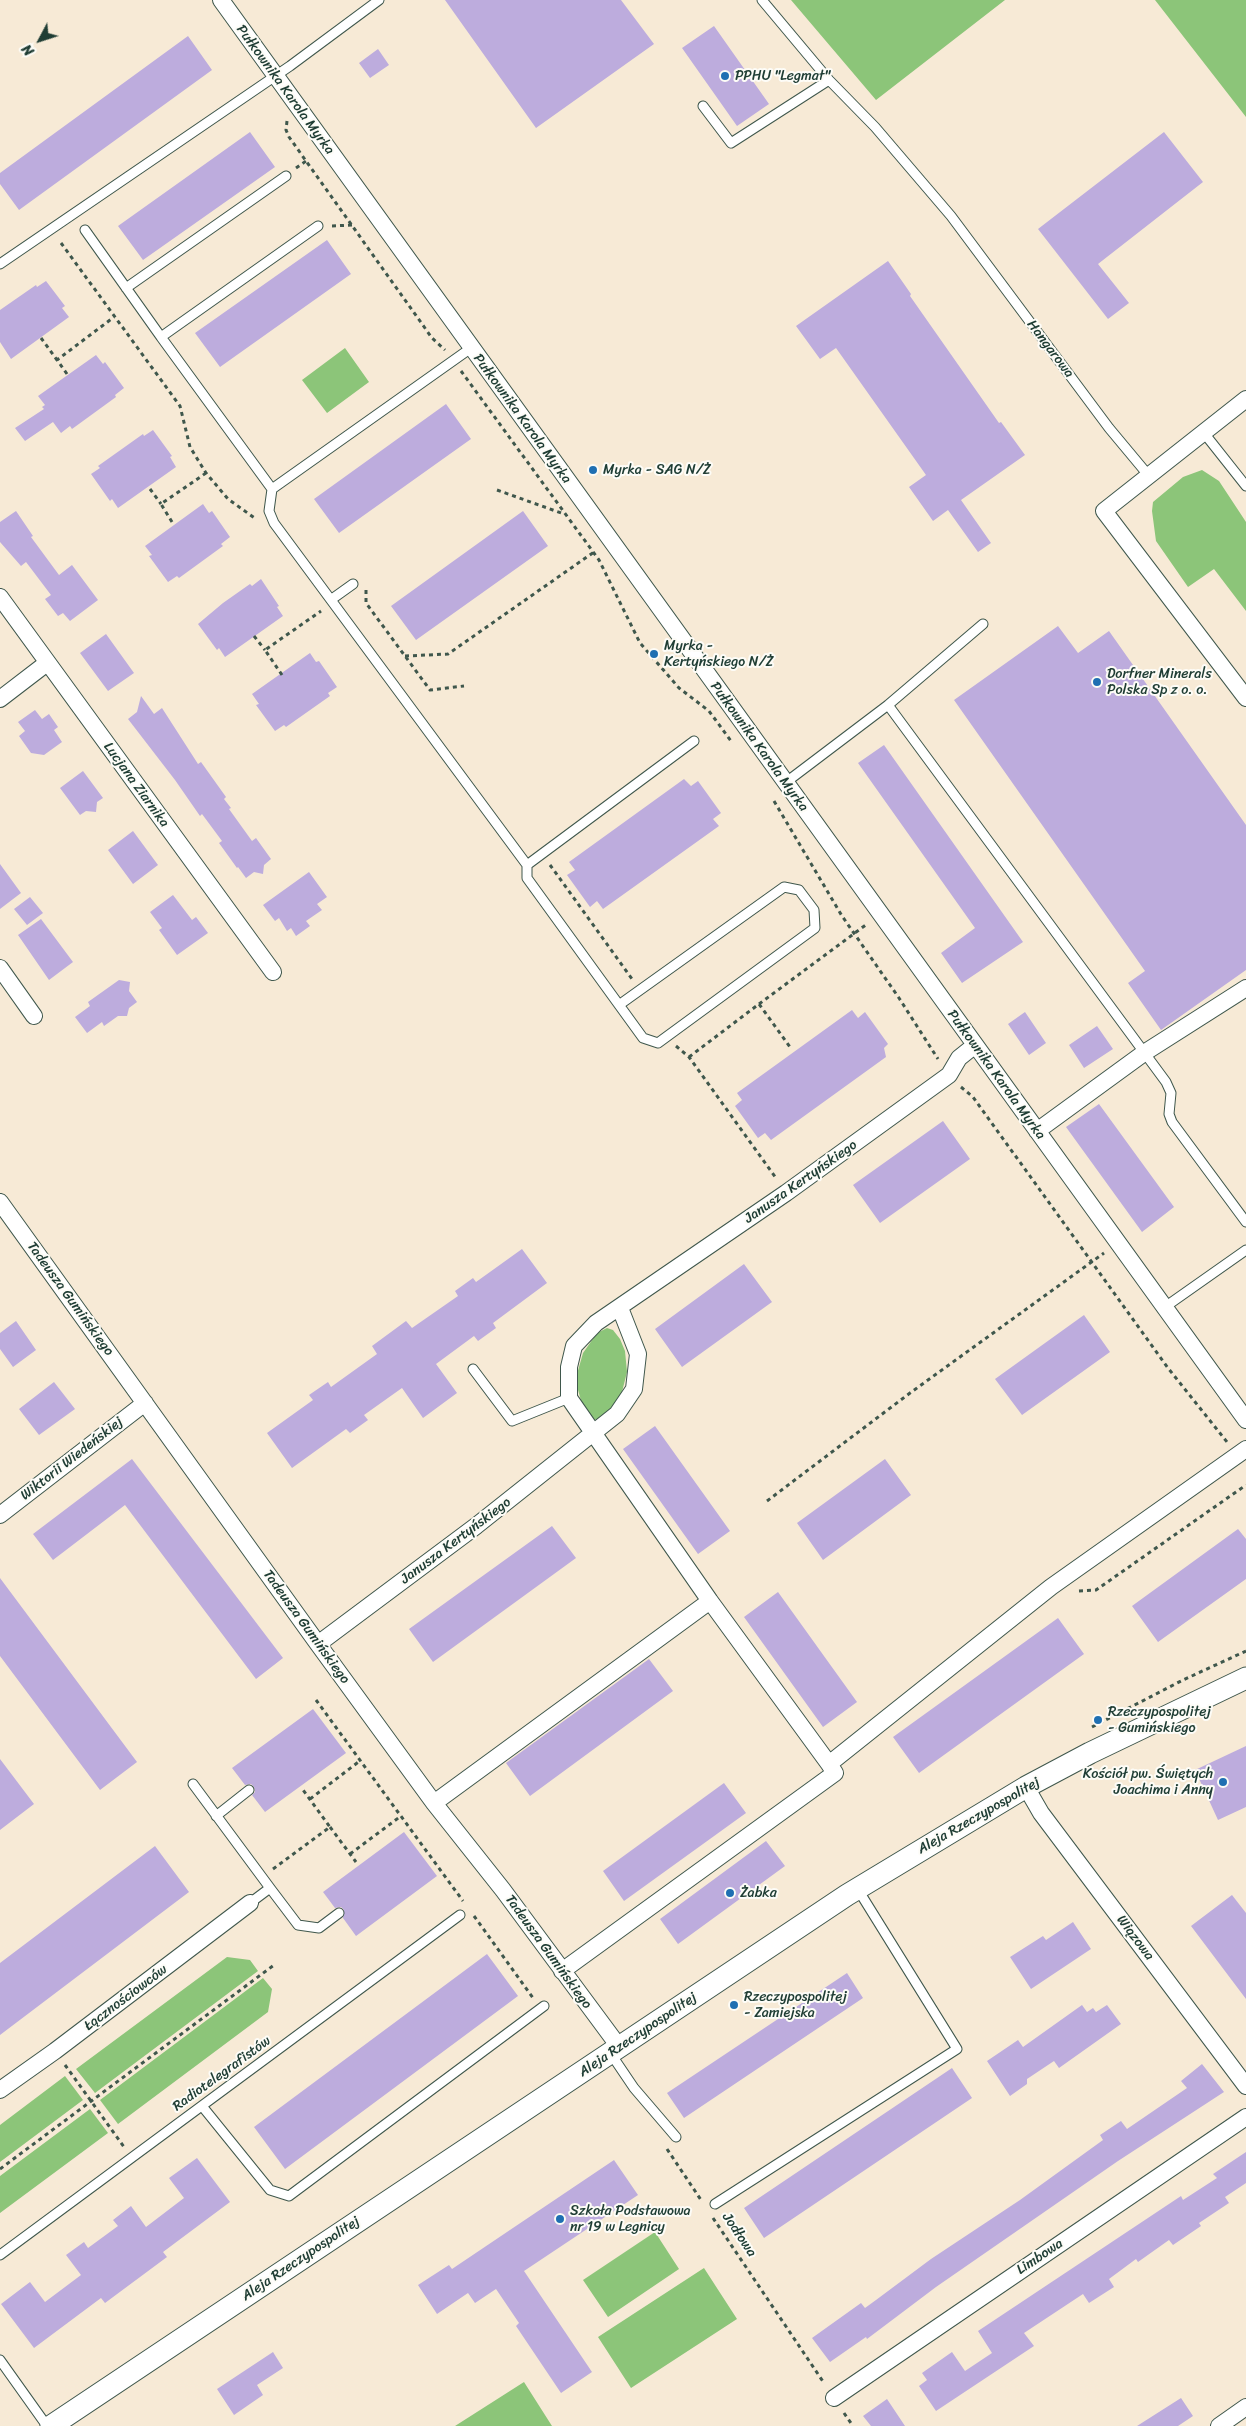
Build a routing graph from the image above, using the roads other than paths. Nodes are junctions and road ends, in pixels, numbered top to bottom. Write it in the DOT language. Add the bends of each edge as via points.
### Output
graph roads {
  1 [pos="221,0"];
  2 [pos="379,0"];
  3 [pos="762,0"];
  4 [pos="274,75"];
  5 [pos="828,80"];
  6 [pos="703,106"];
  7 [pos="286,176"];
  8 [pos="318,226"];
  9 [pos="85,230"];
  10 [pos="0,264"];
  11 [pos="126,288"];
  12 [pos="161,337"];
  13 [pos="471,348"];
  14 [pos="1246,399"];
  15 [pos="1204,433"];
  16 [pos="1148,476"];
  17 [pos="1246,486"];
  18 [pos="272,489"];
  19 [pos="353,584"];
  20 [pos="0,598"];
  21 [pos="332,599"];
  22 [pos="983,624"];
  23 [pos="47,663"];
  24 [pos="1246,698"];
  25 [pos="0,699"];
  26 [pos="888,705"];
  27 [pos="694,742"];
  28 [pos="786,784"];
  29 [pos="527,865"];
  30 [pos="0,968"];
  31 [pos="273,972"];
  32 [pos="1246,988"];
  33 [pos="620,1005"];
  34 [pos="34,1016"];
  35 [pos="974,1046"];
  36 [pos="1144,1053"];
  37 [pos="1037,1131"];
  38 [pos="0,1202"];
  39 [pos="1246,1222"];
  40 [pos="1246,1250"];
  41 [pos="1165,1307"];
  42 [pos="620,1308"];
  43 [pos="474,1369"];
  44 [pos="569,1398"];
  45 [pos="145,1403"];
  46 [pos="1246,1420"];
  47 [pos="593,1435"];
  48 [pos="1242,1452"];
  49 [pos="0,1515"];
  50 [pos="710,1601"];
  51 [pos="318,1644"];
  52 [pos="1246,1678"];
  53 [pos="829,1764"];
  54 [pos="192,1784"];
  55 [pos="1026,1787"];
  56 [pos="249,1790"];
  57 [pos="434,1803"];
  58 [pos="216,1816"];
  59 [pos="270,1888"];
  60 [pos="857,1888"];
  61 [pos="250,1903"];
  62 [pos="339,1913"];
  63 [pos="460,1915"];
  64 [pos="562,1971"];
  65 [pos="542,2008"];
  66 [pos="615,2051"];
  67 [pos="1246,2086"];
  68 [pos="0,2090"];
  69 [pos="202,2106"];
  70 [pos="1246,2117"];
  71 [pos="676,2137"];
  72 [pos="716,2204"];
  73 [pos="0,2254"];
  74 [pos="0,2360"];
  75 [pos="834,2398"];
  76 [pos="1246,2408"];
  77 [pos="49,2426"];
  78 [pos="1219,2426"];
  1 -- 4 [label="street, Pułkownika Karola Myrka"];
  2 -- 4 [label="lane"];
  3 -- 5 [label="lane, Hangarowa"];
  4 -- 10 [label="lane"];
  4 -- 13 [label="street, Pułkownika Karola Myrka"];
  5 -- 6 [label="lane" via="731,143"];
  5 -- 16 [label="lane, Hangarowa" via="875,127 951,216"];
  7 -- 11 [label="lane"];
  8 -- 12 [label="lane"];
  9 -- 11 [label="lane"];
  11 -- 12 [label="lane"];
  12 -- 18 [label="lane"];
  13 -- 18 [label="lane"];
  13 -- 28 [label="street, Pułkownika Karola Myrka"];
  14 -- 15 [label="street"];
  15 -- 16 [label="street"];
  15 -- 17 [label="lane"];
  16 -- 24 [label="street" via="1104,511"];
  18 -- 21 [label="lane" via="270,511 274,523"];
  19 -- 21 [label="lane"];
  20 -- 23 [label="street, Lucjana Ziarnika"];
  21 -- 29 [label="lane"];
  22 -- 26 [label="lane"];
  23 -- 25 [label="street"];
  23 -- 31 [label="street, Lucjana Ziarnika"];
  26 -- 28 [label="lane"];
  26 -- 36 [label="lane"];
  27 -- 29 [label="lane"];
  28 -- 35 [label="street, Pułkownika Karola Myrka"];
  29 -- 33 [label="lane" via="527,878"];
  30 -- 34 [label="street"];
  32 -- 36 [label="street"];
  33 -- 33 [label="lane" via="784,887 799,890 814,910 815,928 658,1043 643,1038"];
  35 -- 37 [label="street, Pułkownika Karola Myrka"];
  35 -- 42 [label="street, Janusza Kertyńskiego" via="958,1058 949,1075"];
  36 -- 37 [label="street"];
  36 -- 39 [label="lane" via="1171,1093 1169,1114 1172,1122"];
  37 -- 41 [label="street, Pułkownika Karola Myrka"];
  38 -- 45 [label="street, Tadeusza Gumińskiego"];
  40 -- 41 [label="lane"];
  41 -- 46 [label="street, Pułkownika Karola Myrka"];
  42 -- 44 [label="street, Janusza Kertyńskiego" via="596,1323 574,1346 568,1366"];
  42 -- 47 [label="street, Janusza Kertyńskiego" via="638,1354 634,1388 617,1414"];
  43 -- 44 [label="lane" via="512,1421"];
  44 -- 47 [label="street"];
  45 -- 49 [label="street, Wiktorii Wiedeńskiej"];
  45 -- 51 [label="street, Tadeusza Gumińskiego"];
  47 -- 50 [label="street"];
  47 -- 51 [label="street, Janusza Kertyńskiego"];
  48 -- 53 [label="street" via="1051,1587"];
  50 -- 53 [label="street"];
  50 -- 57 [label="street"];
  51 -- 57 [label="street, Tadeusza Gumińskiego"];
  52 -- 55 [label="street, Aleja Rzeczypospolitej"];
  53 -- 64 [label="street" via="835,1773"];
  54 -- 58 [label="lane"];
  55 -- 60 [label="street, Aleja Rzeczypospolitej"];
  55 -- 67 [label="street, Wiązowa" via="1041,1813"];
  56 -- 58 [label="lane"];
  57 -- 64 [label="street, Tadeusza Gumińskiego"];
  58 -- 59 [label="lane"];
  59 -- 61 [label="lane"];
  59 -- 62 [label="lane" via="298,1925 319,1928"];
  60 -- 66 [label="street, Aleja Rzeczypospolitej"];
  60 -- 72 [label="lane" via="957,2049"];
  61 -- 68 [label="street, Łącznościowców"];
  63 -- 69 [label="lane, Radiotelegrafistów"];
  64 -- 66 [label="street, Tadeusza Gumińskiego"];
  65 -- 69 [label="lane" via="289,2196 270,2190"];
  66 -- 71 [label="lane" via="634,2088"];
  66 -- 77 [label="street, Aleja Rzeczypospolitej"];
  69 -- 73 [label="lane, Radiotelegrafistów"];
  70 -- 75 [label="street, Limbowa"];
  74 -- 77 [label="lane"];
  76 -- 78 [label="street"];
}
